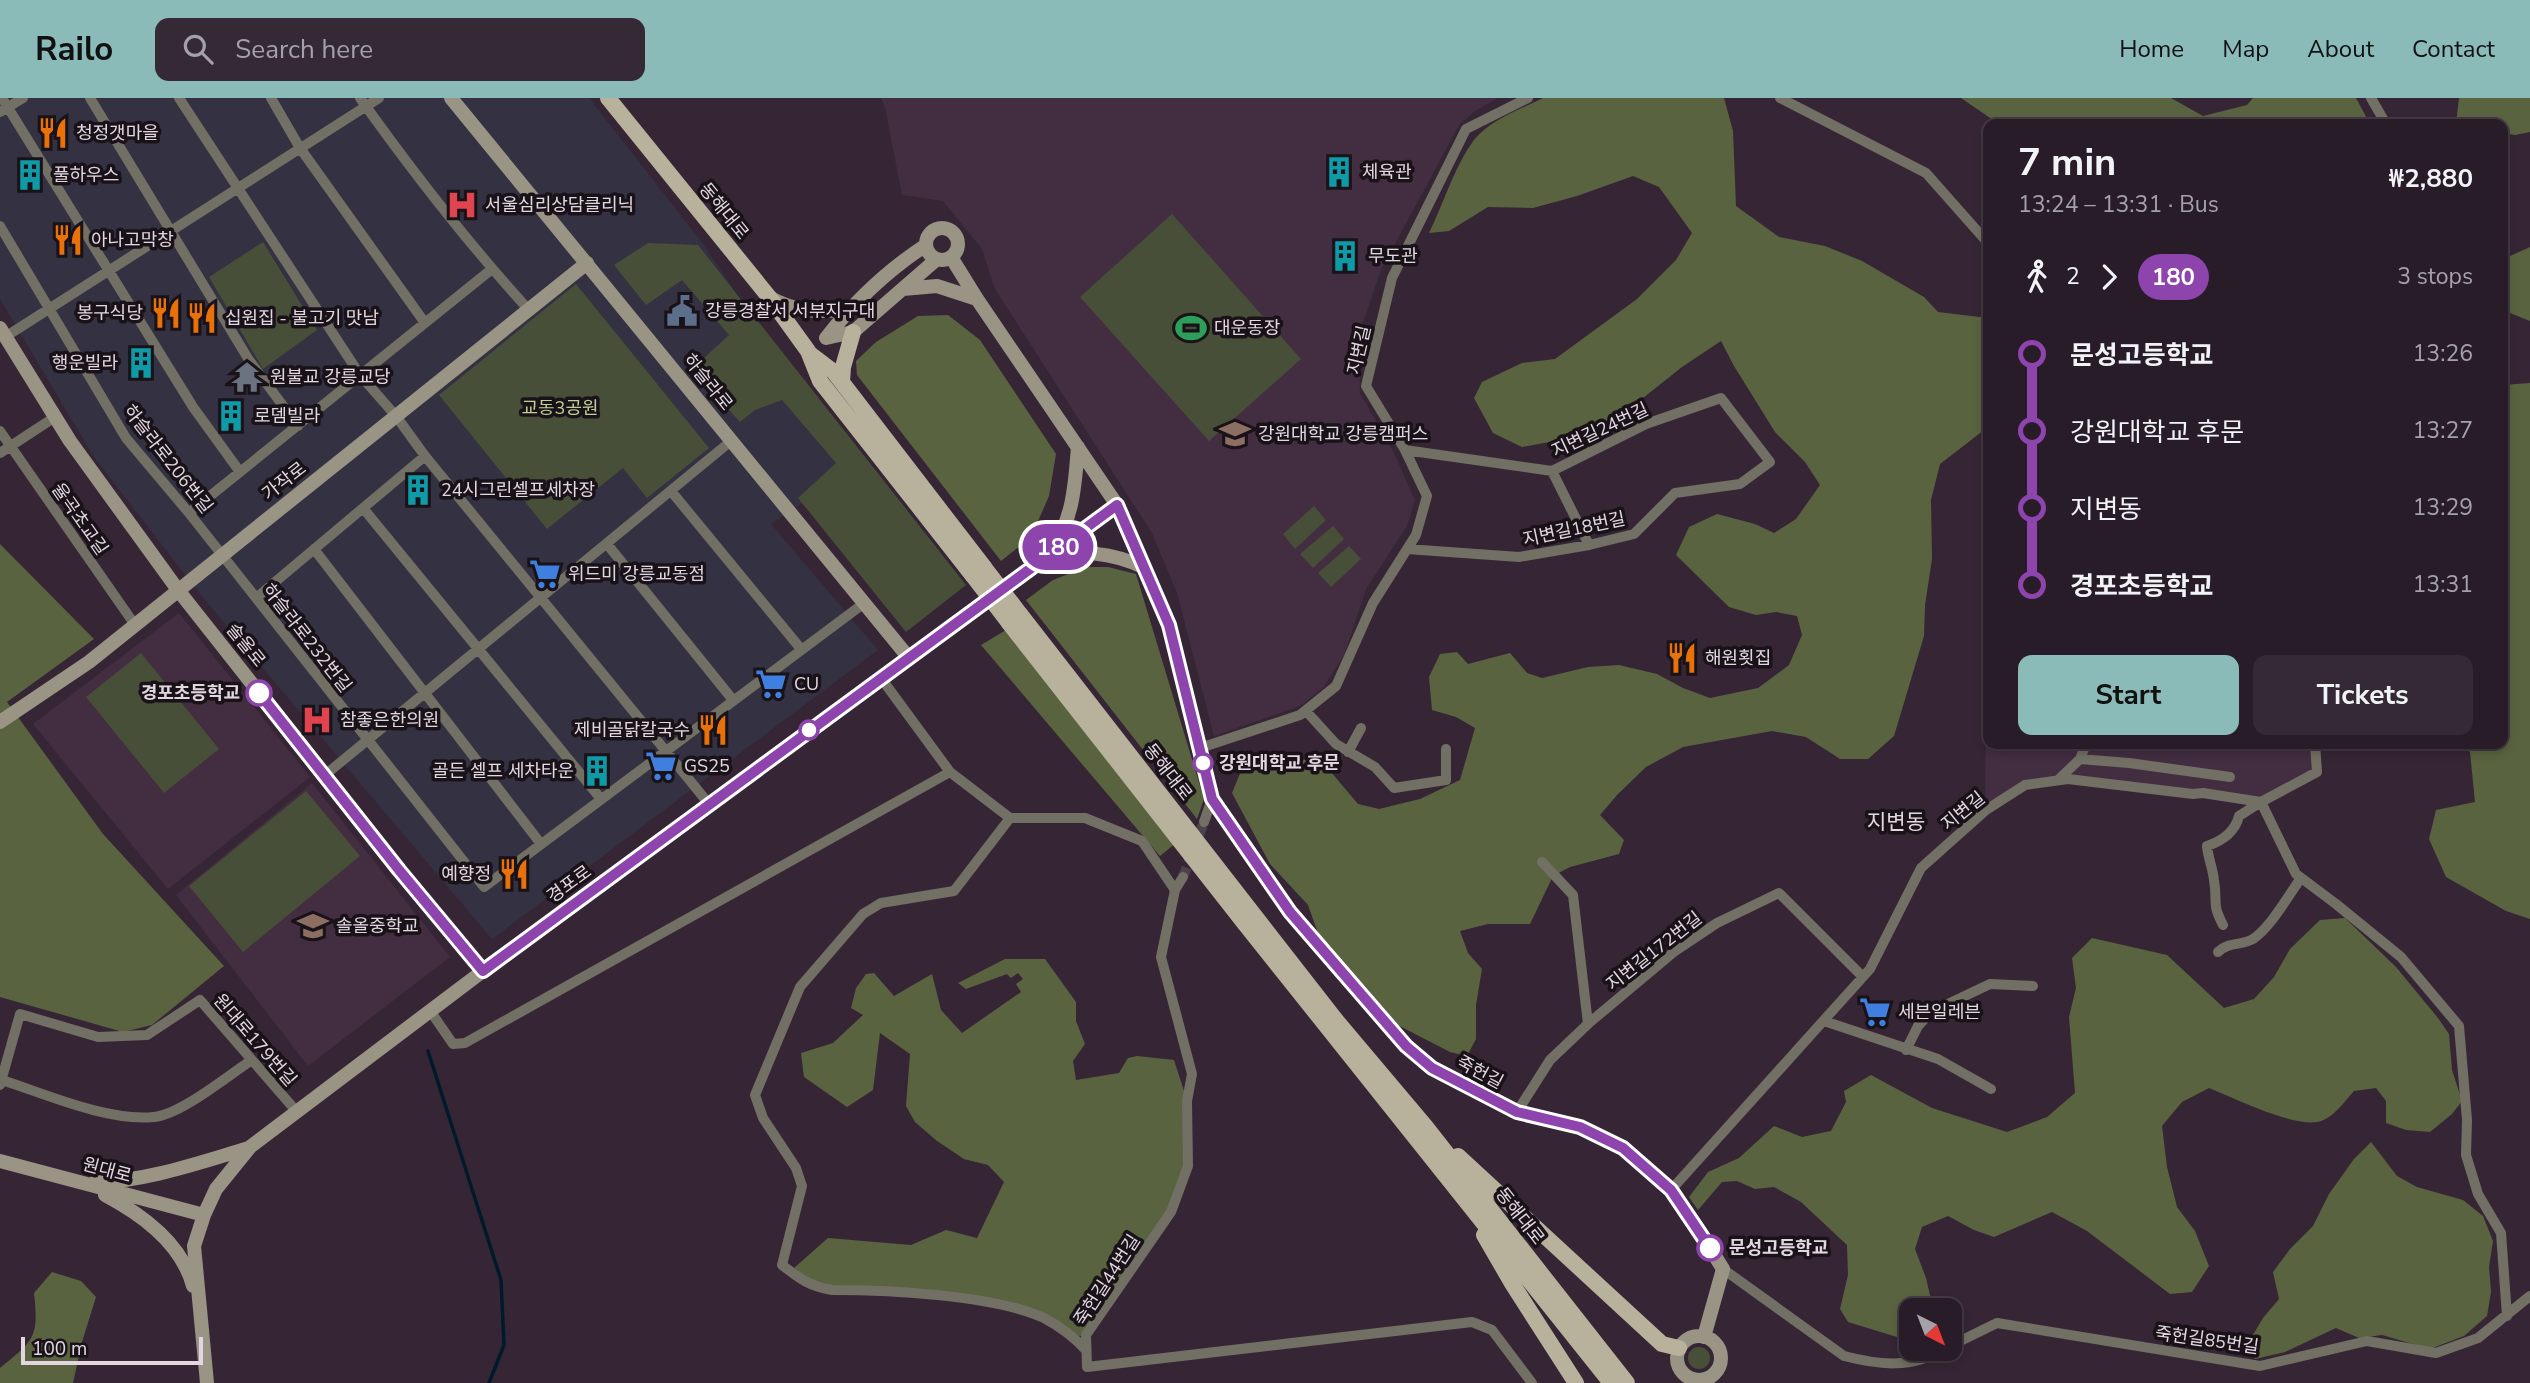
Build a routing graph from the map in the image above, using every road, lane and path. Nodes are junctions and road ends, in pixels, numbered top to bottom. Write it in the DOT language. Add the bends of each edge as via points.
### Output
graph roads {
  1 [pos="23,98"];
  2 [pos="90,98"];
  3 [pos="178,98"];
  4 [pos="271,98"];
  5 [pos="379,98"];
  6 [pos="451,98"];
  7 [pos="608,98"];
  8 [pos="1528,98"];
  9 [pos="1780,98"];
  10 [pos="2371,98"];
  11 [pos="363,102"];
  12 [pos="3,106"];
  13 [pos="2383,119"];
  14 [pos="300,148"];
  15 [pos="237,188"];
  16 [pos="0,226"];
  17 [pos="170,231"];
  18 [pos="1983,237"];
  19 [pos="926,245"];
  20 [pos="944,258"];
  21 [pos="587,263"];
  22 [pos="492,269"];
  23 [pos="109,270"];
  24 [pos="903,289"];
  25 [pos="769,297"];
  26 [pos="977,299"];
  27 [pos="49,309"];
  28 [pos="528,309"];
  29 [pos="848,309"];
  30 [pos="425,323"];
  31 [pos="853,332"];
  32 [pos="3,333"];
  33 [pos="826,338"];
  34 [pos="807,351"];
  35 [pos="360,375"];
  36 [pos="842,382"];
  37 [pos="1721,398"];
  38 [pos="396,416"];
  39 [pos="55,417"];
  40 [pos="298,425"];
  41 [pos="0,431"];
  42 [pos="731,441"];
  43 [pos="11,447"];
  44 [pos="1078,447"];
  45 [pos="1405,450"];
  46 [pos="0,453"];
  47 [pos="425,456"];
  48 [pos="1552,471"];
  49 [pos="240,472"];
  50 [pos="671,491"];
  51 [pos="1117,505"];
  52 [pos="363,508"];
  53 [pos="189,513"];
  54 [pos="607,544"];
  55 [pos="1589,545"];
  56 [pos="314,549"];
  57 [pos="1407,549"];
  58 [pos="221,555"];
  59 [pos="1046,555"];
  60 [pos="1143,566"];
  61 [pos="979,572"];
  62 [pos="178,590"];
  63 [pos="256,598"];
  64 [pos="541,598"];
  65 [pos="863,604"];
  66 [pos="1015,618"];
  67 [pos="135,625"];
  68 [pos="479,649"];
  69 [pos="801,649"];
  70 [pos="909,658"];
  71 [pos="881,678"];
  72 [pos="425,693"];
  73 [pos="733,700"];
  74 [pos="1306,710"];
  75 [pos="0,722"];
  76 [pos="1361,728"];
  77 [pos="368,741"];
  78 [pos="1200,748"];
  79 [pos="1446,749"];
  80 [pos="2084,749"];
  81 [pos="2315,749"];
  82 [pos="665,751"];
  83 [pos="1348,752"];
  84 [pos="2080,760"];
  85 [pos="950,772"];
  86 [pos="325,775"];
  87 [pos="2230,777"];
  88 [pos="2057,780"];
  89 [pos="601,799"];
  90 [pos="1212,799"];
  91 [pos="2261,802"];
  92 [pos="709,804"];
  93 [pos="1010,818"];
  94 [pos="1203,822"];
  95 [pos="541,844"];
  96 [pos="1542,862"];
  97 [pos="1183,877"];
  98 [pos="2301,878"];
  99 [pos="1175,890"];
  100 [pos="2223,925"];
  101 [pos="2218,952"];
  102 [pos="483,971"];
  103 [pos="1863,976"];
  104 [pos="2033,986"];
  105 [pos="430,1013"];
  106 [pos="1824,1021"];
  107 [pos="1588,1024"];
  108 [pos="1906,1050"];
  109 [pos="251,1060"];
  110 [pos="1,1082"];
  111 [pos="1991,1089"];
  112 [pos="297,1112"];
  113 [pos="1517,1112"];
  114 [pos="1426,1127"];
  115 [pos="250,1147"];
  116 [pos="0,1161"];
  117 [pos="79,1181"];
  118 [pos="1454,1184"];
  119 [pos="1671,1190"];
  120 [pos="204,1215"];
  121 [pos="1723,1269"];
  122 [pos="2530,1296"];
  123 [pos="2507,1315"];
  124 [pos="202,1322"];
  125 [pos="1704,1337"];
  126 [pos="1962,1340"];
  127 [pos="1679,1348"];
  128 [pos="1086,1350"];
  129 [pos="1912,1362"];
  130 [pos="1683,1379"];
  131 [pos="1706,1381"];
  132 [pos="207,1383"];
  133 [pos="1532,1383"];
  134 [pos="1576,1383"];
  135 [pos="1611,1383"];
  136 [pos="1627,1383"];
  1 -- 12 [label="street"];
  2 -- 17 [label="street"];
  3 -- 15 [label="street"];
  4 -- 14 [label="street"];
  5 -- 11 [label="street"];
  6 -- 21 [label="street, 하슬라로"];
  7 -- 25 [label="main road, 동해대로"];
  8 -- 45 [label="street, 지변길" via="1466,129 1392,278 1366,386"];
  9 -- 18 [label="street" via="1926,173"];
  10 -- 13 [label="street"];
  11 -- 14 [label="street"];
  11 -- 22 [label="street"];
  12 -- 23 [label="street"];
  14 -- 15 [label="street"];
  14 -- 30 [label="street"];
  15 -- 17 [label="street"];
  15 -- 35 [label="street"];
  16 -- 27 [label="street, 하슬라로206번길"];
  17 -- 23 [label="street"];
  17 -- 40 [label="street" via="249,360"];
  19 -- 20 [label="street" via="929,253"];
  19 -- 20 [label="street" via="934,230 948,229 958,239 957,249"];
  19 -- 29 [label="street"];
  20 -- 24 [label="street"];
  20 -- 26 [label="street"];
  21 -- 28 [label="street, 가작로"];
  21 -- 42 [label="street, 하슬라로"];
  22 -- 28 [label="street"];
  22 -- 30 [label="street"];
  23 -- 27 [label="street"];
  23 -- 49 [label="street" via="193,407"];
  24 -- 26 [label="street" via="937,286"];
  24 -- 31 [label="street"];
  25 -- 29 [label="street" via="799,310"];
  25 -- 34 [label="main road, 동해대로"];
  26 -- 44 [label="street"];
  27 -- 32 [label="street"];
  27 -- 53 [label="street, 하슬라로206번길" via="126,438"];
  28 -- 38 [label="street, 가작로"];
  29 -- 33 [label="street"];
  30 -- 35 [label="street"];
  31 -- 33 [label="street"];
  31 -- 36 [label="main road"];
  32 -- 39 [label="street, 솔올로"];
  33 -- 34 [label="street"];
  34 -- 36 [label="main road, 동해대로"];
  34 -- 61 [label="main road, 동해대로" via="820,382"];
  35 -- 38 [label="street"];
  35 -- 40 [label="street"];
  36 -- 61 [label="main road, 동해대로"];
  37 -- 48 [label="street, 지변길24번길" via="1646,424"];
  37 -- 55 [label="street, 지변길18번길" via="1770,462 1740,484 1675,493 1634,534"];
  38 -- 47 [label="street"];
  38 -- 58 [label="street, 가작로"];
  39 -- 43 [label="street"];
  39 -- 62 [label="street, 솔올로"];
  40 -- 49 [label="street"];
  41 -- 43 [label="street, 율곡초교길"];
  42 -- 50 [label="street"];
  42 -- 65 [label="street, 하슬라로"];
  43 -- 46 [label="street"];
  43 -- 67 [label="street, 율곡초교길"];
  44 -- 51 [label="street"];
  44 -- 59 [label="street" via="1073,500 1061,536"];
  45 -- 48 [label="street, 지변길24번길"];
  45 -- 57 [label="street, 지변길" via="1427,496"];
  47 -- 52 [label="street"];
  47 -- 64 [label="street"];
  48 -- 55 [label="street"];
  49 -- 53 [label="street"];
  50 -- 54 [label="street"];
  50 -- 69 [label="street"];
  51 -- 59 [label="street, 경포로"];
  51 -- 60 [label="street"];
  52 -- 56 [label="street"];
  52 -- 68 [label="street"];
  53 -- 58 [label="street, 하슬라로206번길"];
  54 -- 64 [label="street"];
  54 -- 73 [label="street"];
  55 -- 57 [label="street, 지변길18번길" via="1519,557"];
  56 -- 63 [label="street"];
  56 -- 72 [label="street"];
  57 -- 74 [label="street, 지변길" via="1373,603 1336,686"];
  58 -- 62 [label="street, 가작로"];
  58 -- 63 [label="street, 하슬라로232번길"];
  59 -- 60 [label="street" via="1096,552"];
  59 -- 70 [label="street, 경포로"];
  60 -- 78 [label="street" via="1169,625"];
  61 -- 66 [label="main road, 동해대로, bridge"];
  62 -- 67 [label="street, 가작로"];
  62 -- 86 [label="street, 솔올로"];
  63 -- 77 [label="street, 하슬라로232번길"];
  64 -- 68 [label="street"];
  64 -- 82 [label="street"];
  65 -- 69 [label="street"];
  65 -- 70 [label="street, 하슬라로"];
  66 -- 114 [label="main road, 동해대로"];
  66 -- 118 [label="main road, 동해대로" via="1245,924"];
  67 -- 75 [label="street, 가작로"];
  68 -- 72 [label="street"];
  68 -- 89 [label="street"];
  69 -- 73 [label="street"];
  70 -- 71 [label="street, 경포로"];
  71 -- 85 [label="street"];
  71 -- 92 [label="street, 경포로"];
  72 -- 77 [label="street"];
  72 -- 95 [label="street"];
  73 -- 82 [label="street"];
  74 -- 78 [label="street, 지변길"];
  74 -- 83 [label="street"];
  76 -- 83 [label="street"];
  77 -- 86 [label="street"];
  77 -- 95 [label="street, 하슬라로232번길" via="484,887"];
  78 -- 90 [label="street"];
  79 -- 83 [label="street" via="1446,780 1394,788 1375,767"];
  80 -- 84 [label="street"];
  81 -- 91 [label="street" via="2317,772"];
  82 -- 89 [label="street"];
  82 -- 92 [label="street"];
  84 -- 87 [label="street"];
  84 -- 88 [label="street"];
  85 -- 93 [label="street"];
  85 -- 105 [label="street" via="465,1043 453,1044"];
  86 -- 102 [label="street, 솔올로"];
  88 -- 91 [label="street, 지변길"];
  88 -- 103 [label="street, 지변길" via="2025,786 1986,810 1921,868"];
  89 -- 95 [label="street"];
  90 -- 94 [label="street"];
  90 -- 113 [label="street, 죽헌길" via="1290,912 1406,1046 1432,1068"];
  91 -- 98 [label="street"];
  91 -- 100 [label="street" via="2238,816 2228,835 2207,846 2214,908"];
  92 -- 102 [label="street, 경포로"];
  93 -- 99 [label="street" via="1085,818 1142,841"];
  93 -- 128 [label="street" via="954,891 881,903 863,914 800,987 755,1094 763,1118 796,1168 802,1186 782,1265 798,1278 812,1287 832,1290 958,1298 1023,1311 1044,1318"];
  96 -- 107 [label="street" via="1573,895"];
  97 -- 99 [label="street, 죽헌길44번길"];
  98 -- 101 [label="street" via="2262,931 2250,941 2226,945"];
  98 -- 123 [label="street" via="2401,957 2459,1026 2466,1155 2478,1194 2501,1233"];
  99 -- 128 [label="street, 죽헌길44번길" via="1161,957 1192,1074 1187,1101 1188,1166 1171,1212 1086,1335"];
  102 -- 105 [label="street, 경포로"];
  103 -- 106 [label="street, 지변길"];
  103 -- 107 [label="street, 지변길172번길" via="1779,894 1717,923 1686,944"];
  104 -- 108 [label="street" via="1990,984 1931,1012"];
  105 -- 112 [label="street, 경포로"];
  106 -- 108 [label="street"];
  106 -- 119 [label="street, 지변길"];
  107 -- 113 [label="street, 지변길172번길" via="1550,1060"];
  108 -- 111 [label="street" via="1938,1059"];
  109 -- 110 [label="street" via="181,1107 155,1117 107,1114"];
  109 -- 110 [label="street, 원대로179번길" via="200,1000 147,1035 98,1037 20,1014"];
  109 -- 112 [label="street, 원대로179번길"];
  112 -- 115 [label="street, 경포로"];
  113 -- 119 [label="street, 죽헌길" via="1580,1127 1623,1148"];
  114 -- 127 [label="main road" via="1661,1344"];
  114 -- 136 [label="main road, 동해대로"];
  115 -- 117 [label="street" via="108,1182"];
  115 -- 120 [label="street, 경포로" via="216,1189"];
  116 -- 117 [label="street, 원대로"];
  117 -- 120 [label="street, 원대로"];
  117 -- 124 [label="street" via="129,1208 166,1239 190,1274"];
  118 -- 134 [label="main road"];
  118 -- 135 [label="main road, 동해대로"];
  119 -- 121 [label="street, 죽헌길"];
  120 -- 124 [label="street, 경포로" via="194,1246"];
  121 -- 125 [label="street"];
  121 -- 129 [label="street" via="1844,1356"];
  122 -- 123 [label="street, 죽헌길85번길"];
  123 -- 126 [label="street, 죽헌길85번길" via="2479,1338 2436,1353 2367,1341 2260,1366 1997,1323"];
  124 -- 132 [label="street, 경포로"];
  125 -- 127 [label="street" via="1690,1338"];
  125 -- 131 [label="street" via="1716,1344 1721,1357"];
  127 -- 130 [label="street" via="1677,1363"];
  128 -- 133 [label="street, 죽헌길44번길" via="1087,1367 1472,1322 1492,1330"];
  130 -- 131 [label="street"];
}
